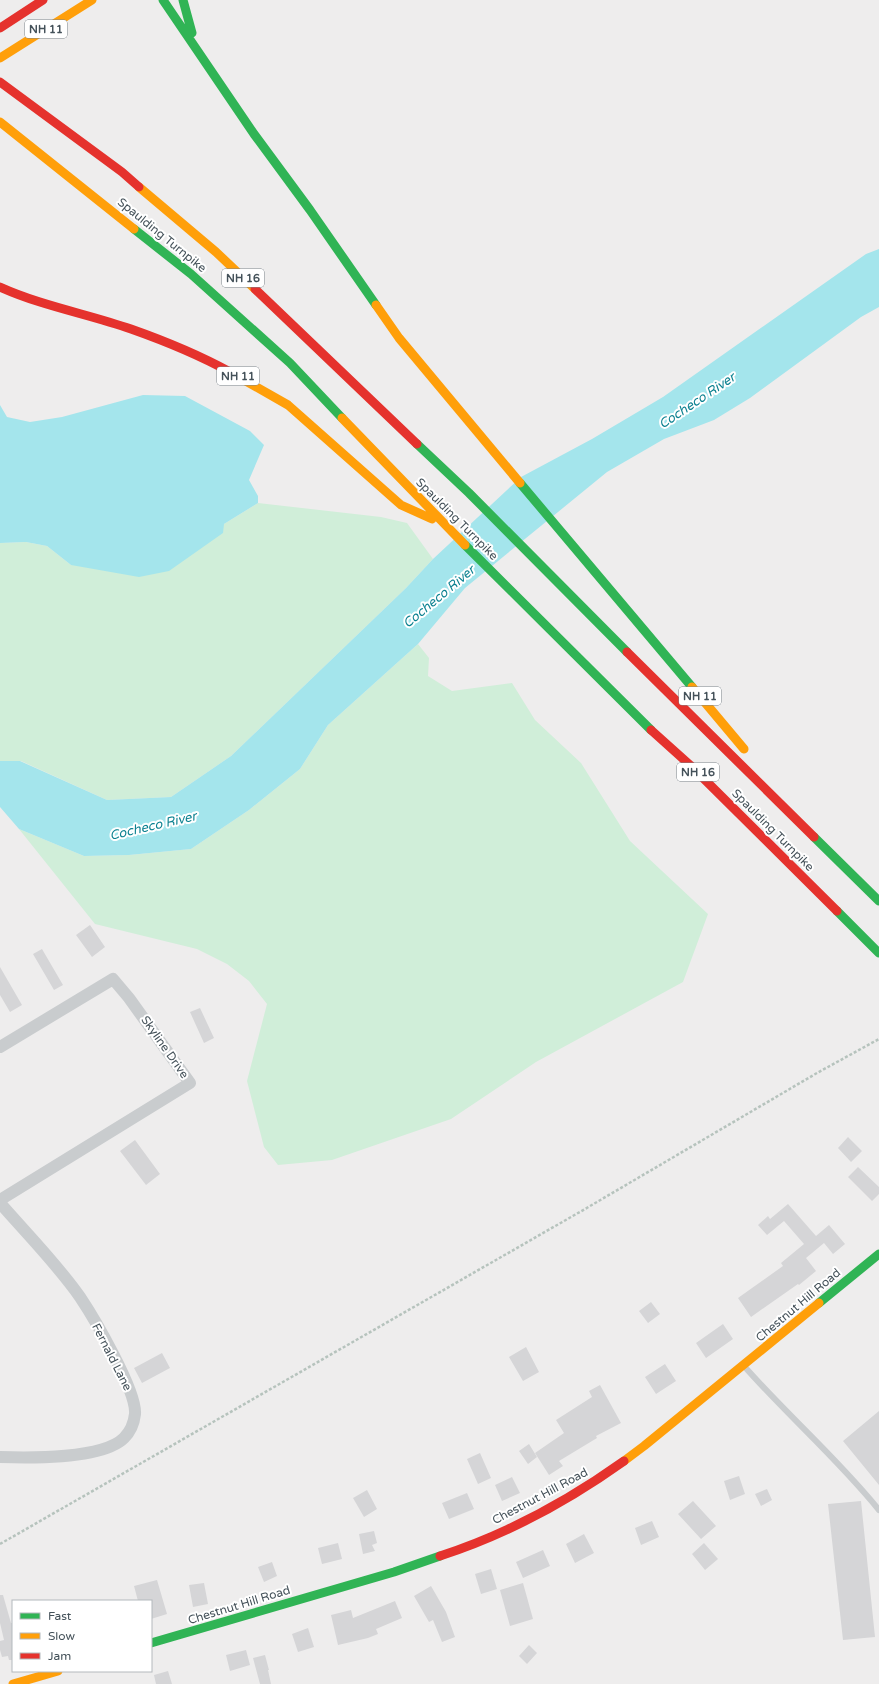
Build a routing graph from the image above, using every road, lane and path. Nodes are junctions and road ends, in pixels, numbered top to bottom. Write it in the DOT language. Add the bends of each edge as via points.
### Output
graph roads {
  1 [pos="42,0"];
  2 [pos="92,0"];
  3 [pos="163,0"];
  4 [pos="183,0"];
  5 [pos="0,28"];
  6 [pos="196,48"];
  7 [pos="0,58"];
  8 [pos="0,82"];
  9 [pos="0,122"];
  10 [pos="0,288"];
  11 [pos="442,524"];
  12 [pos="752,759"];
  13 [pos="772,783"];
  14 [pos="837,861"];
  15 [pos="879,901"];
  16 [pos="879,953"];
  17 [pos="879,1039"];
  18 [pos="0,1047"];
  19 [pos="0,1201"];
  20 [pos="879,1254"];
  21 [pos="741,1362"];
  22 [pos="0,1457"];
  23 [pos="879,1510"];
  24 [pos="0,1544"];
  25 [pos="152,1643"];
  26 [pos="55,1672"];
  27 [pos="26,1682"];
  28 [pos="13,1684"];
  1 -- 5 [label="main road, NH 11"];
  2 -- 7 [label="main road, NH 11"];
  3 -- 6 [label="main road, NH 11"];
  4 -- 6 [label="main road, NH 11"];
  6 -- 12 [label="main road, NH 11" via="398,338"];
  8 -- 14 [label="main road, Spaulding Turnpike / NH 16" via="122,172 216,252 469,493 541,568"];
  9 -- 11 [label="main road, Spaulding Turnpike / NH 16" via="191,274 285,358"];
  10 -- 11 [label="main road, NH 11" via="131,329 212,362 288,405 401,505"];
  11 -- 16 [label="main road, Spaulding Turnpike / NH 16"];
  13 -- 14 [label="main road"];
  14 -- 15 [label="main road, Spaulding Turnpike / NH 16"];
  17 -- 24 [label="path"];
  18 -- 19 [label="street, Skyline Drive" via="113,979 190,1083"];
  19 -- 22 [label="street, Fernald Lane" via="80,1298 111,1350 128,1385 135,1413 132,1428 124,1438 113,1445 61,1456"];
  20 -- 21 [label="main road, Chestnut Hill Road"];
  21 -- 23 [label="lane"];
  21 -- 25 [label="main road, Chestnut Hill Road" via="644,1446 604,1475 505,1530 462,1549 394,1572"];
  26 -- 27 [label="main road"];
  27 -- 28 [label="main road"];
}
